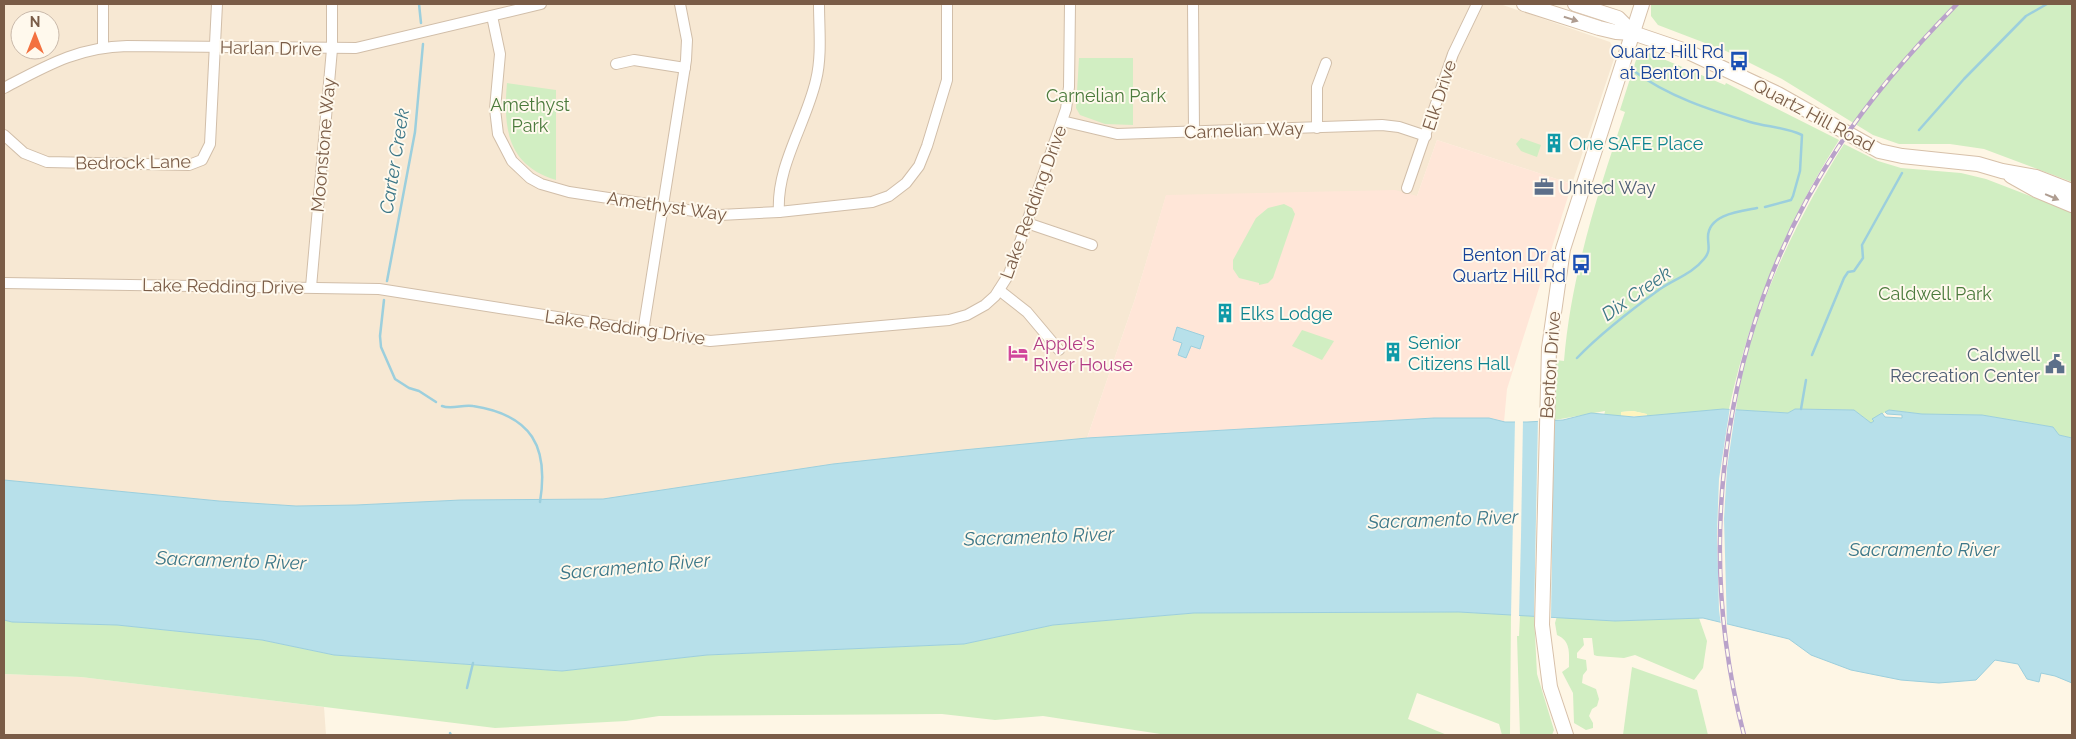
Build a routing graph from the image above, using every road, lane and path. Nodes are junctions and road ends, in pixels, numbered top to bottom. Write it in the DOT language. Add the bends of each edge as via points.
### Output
graph roads {
  1 [pos="103,4"];
  2 [pos="217,4"];
  3 [pos="332,4"];
  4 [pos="536,4"];
  5 [pos="680,4"];
  6 [pos="819,4"];
  7 [pos="947,4"];
  8 [pos="1070,4"];
  9 [pos="1193,4"];
  10 [pos="1477,4"];
  11 [pos="1524,4"];
  12 [pos="1574,4"];
  13 [pos="1642,4"];
  14 [pos="492,16"];
  15 [pos="1633,33"];
  16 [pos="103,47"];
  17 [pos="217,47"];
  18 [pos="332,49"];
  19 [pos="1326,63"];
  20 [pos="616,64"];
  21 [pos="685,68"];
  22 [pos="4,88"];
  23 [pos="1062,121"];
  24 [pos="1317,128"];
  25 [pos="1194,131"];
  26 [pos="4,135"];
  27 [pos="1426,136"];
  28 [pos="2002,171"];
  29 [pos="1407,188"];
  30 [pos="2072,191"];
  31 [pos="2072,205"];
  32 [pos="663,206"];
  33 [pos="779,212"];
  34 [pos="1027,223"];
  35 [pos="1092,245"];
  36 [pos="4,283"];
  37 [pos="311,287"];
  38 [pos="999,290"];
  39 [pos="643,332"];
  40 [pos="1058,350"];
  41 [pos="1566,735"];
  1 -- 16 [label="street"];
  2 -- 17 [label="street, Bedrock Lane"];
  3 -- 18 [label="street, Moonstone Way"];
  4 -- 14 [label="street, Harlan Drive"];
  5 -- 21 [label="street" via="687,40"];
  6 -- 33 [label="street" via="817,78 784,172"];
  7 -- 33 [label="street, Amethyst Way" via="945,90 924,152 911,178 897,191 872,202"];
  8 -- 23 [label="street, Lake Redding Drive" via="1070,87"];
  9 -- 25 [label="street"];
  10 -- 27 [label="street, Elk Drive" via="1453,54"];
  11 -- 15 [label="street, Quartz Hill Road, one-way" via="1599,28"];
  12 -- 15 [label="street, Quartz Hill Road" via="1618,18"];
  13 -- 15 [label="street, Benton Drive"];
  14 -- 18 [label="street, Harlan Drive" via="364,47"];
  14 -- 32 [label="street, Amethyst Way" via="500,54 496,118 500,139 512,161 530,178 551,188"];
  15 -- 28 [label="street, Quartz Hill Road" via="1686,51 1738,74 1873,148 1902,156 1971,162"];
  15 -- 41 [label="street, Benton Drive" via="1563,249 1553,310 1546,385 1543,644 1550,687"];
  16 -- 17 [label="street, Harlan Drive"];
  16 -- 22 [label="street, Harlan Drive" via="67,55"];
  17 -- 18 [label="street, Harlan Drive"];
  17 -- 26 [label="street, Bedrock Lane" via="210,144 205,158 195,163 48,162 24,153"];
  18 -- 37 [label="street, Moonstone Way"];
  19 -- 24 [label="street" via="1317,87"];
  20 -- 21 [label="street" via="640,60"];
  21 -- 32 [label="street"];
  23 -- 25 [label="street, Carnelian Way" via="1111,133"];
  23 -- 34 [label="street, Lake Redding Drive"];
  24 -- 25 [label="street, Carnelian Way"];
  24 -- 27 [label="street, Carnelian Way" via="1389,126"];
  27 -- 29 [label="street, Elk Drive"];
  28 -- 30 [label="street, Quartz Hill Road" via="2036,177"];
  28 -- 31 [label="street, Quartz Hill Road, one-way"];
  32 -- 33 [label="street, Amethyst Way" via="720,215"];
  32 -- 39 [label="street"];
  34 -- 35 [label="street"];
  34 -- 38 [label="street, Lake Redding Drive" via="1009,274"];
  36 -- 37 [label="street, Lake Redding Drive"];
  37 -- 39 [label="street, Lake Redding Drive" via="379,289"];
  38 -- 39 [label="street, Lake Redding Drive" via="979,309 949,320 725,340"];
  38 -- 40 [label="street" via="1027,312"];
}
